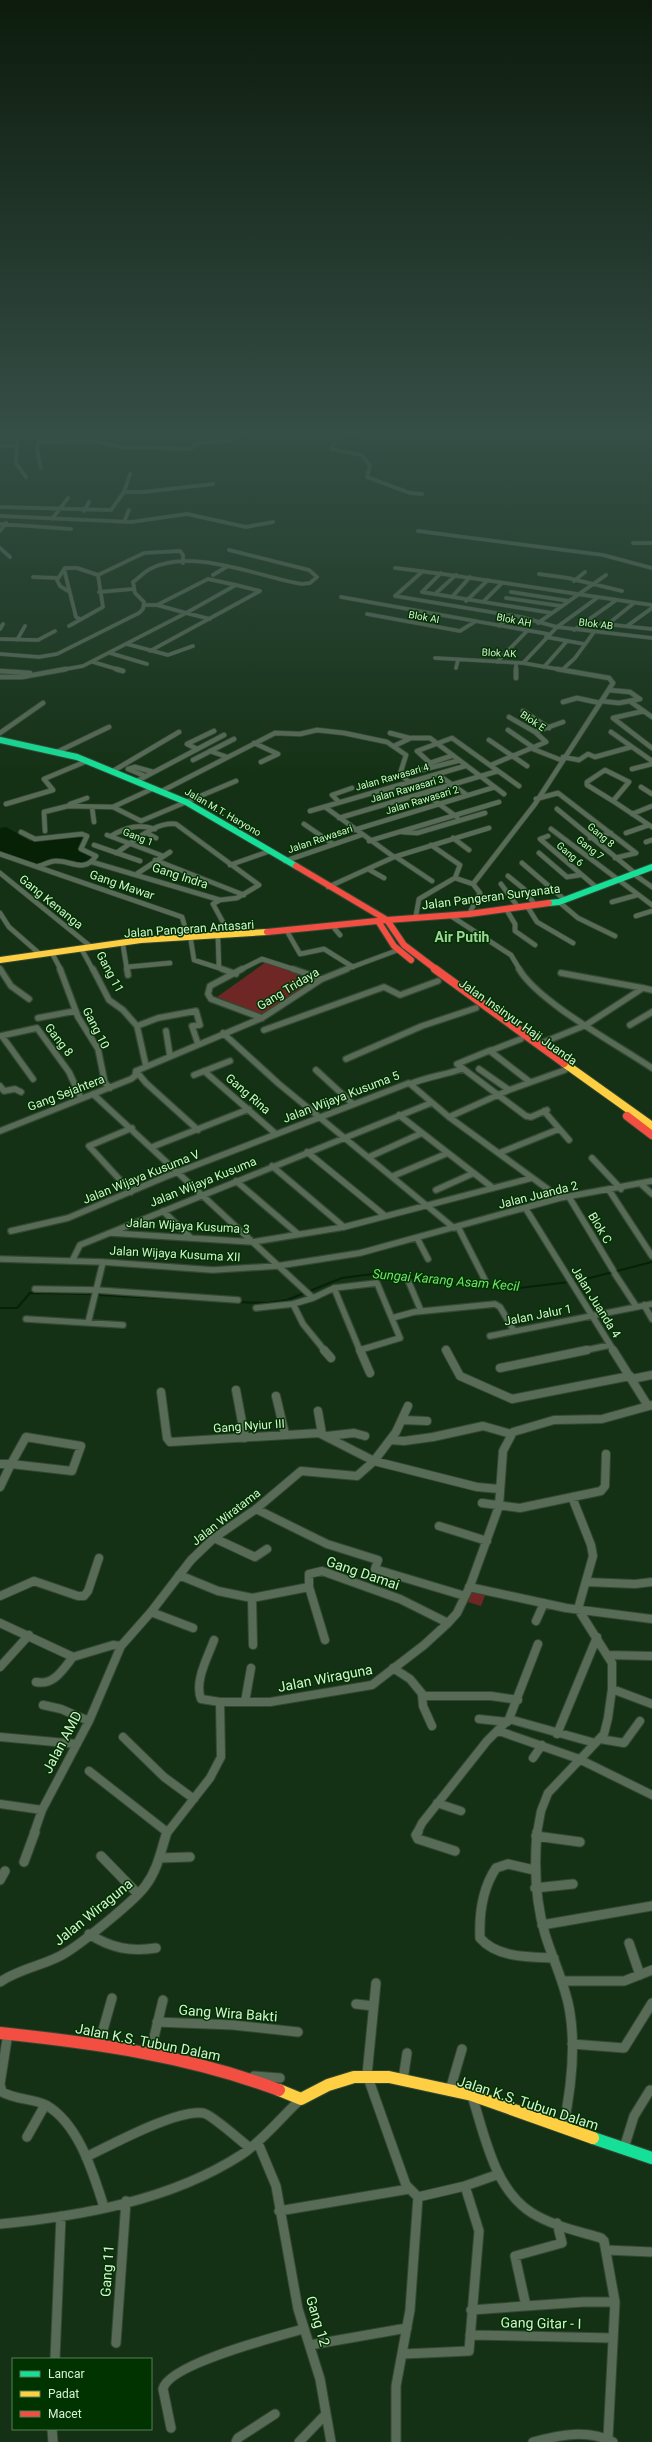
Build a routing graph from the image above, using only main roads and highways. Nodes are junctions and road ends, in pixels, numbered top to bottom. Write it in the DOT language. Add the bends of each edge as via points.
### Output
graph roads {
  1 [pos="0,740"];
  2 [pos="652,868"];
  3 [pos="382,921"];
  4 [pos="229,936"];
  5 [pos="189,939"];
  6 [pos="86,948"];
  7 [pos="41,955"];
  8 [pos="0,960"];
  9 [pos="0,963"];
  10 [pos="593,1086"];
  11 [pos="650,1121"];
  12 [pos="652,1135"];
  13 [pos="4,2033"];
  14 [pos="652,2158"];
  1 -- 3 [label="main road, Jalan M.T. Haryono" via="57,752 141,778 270,851"];
  2 -- 3 [label="main road, Jalan Pangeran Suryanata" via="562,901 469,914"];
  3 -- 4 [label="main road, Jalan Pangeran Antasari"];
  3 -- 4 [label="main road, Jalan Pangeran Antasari" via="338,932"];
  3 -- 10 [label="main road, Jalan Insinyur Haji Juanda" via="420,959"];
  3 -- 10 [label="main road, Jalan Insinyur Haji Juanda" via="398,950 564,1070"];
  4 -- 5 [label="main road, Jalan Pangeran Antasari"];
  4 -- 5 [label="main road, Jalan Pangeran Antasari" via="218,939"];
  5 -- 6 [label="main road, Jalan Pangeran Antasari"];
  5 -- 6 [label="main road, Jalan Pangeran Antasari"];
  6 -- 7 [label="main road, Jalan Pangeran Antasari"];
  6 -- 7 [label="main road, Jalan Pangeran Antasari"];
  7 -- 8 [label="main road, Jalan Pangeran Antasari"];
  7 -- 9 [label="main road, Jalan Pangeran Antasari"];
  10 -- 11 [label="main road, Jalan Insinyur Haji Juanda"];
  10 -- 12 [label="main road, Jalan Insinyur Haji Juanda"];
  13 -- 14 [label="main road, Jalan K.S. Tubun Dalam" via="99,2044 201,2063 242,2075 301,2099 328,2086 367,2075 403,2080 472,2095"];
}
